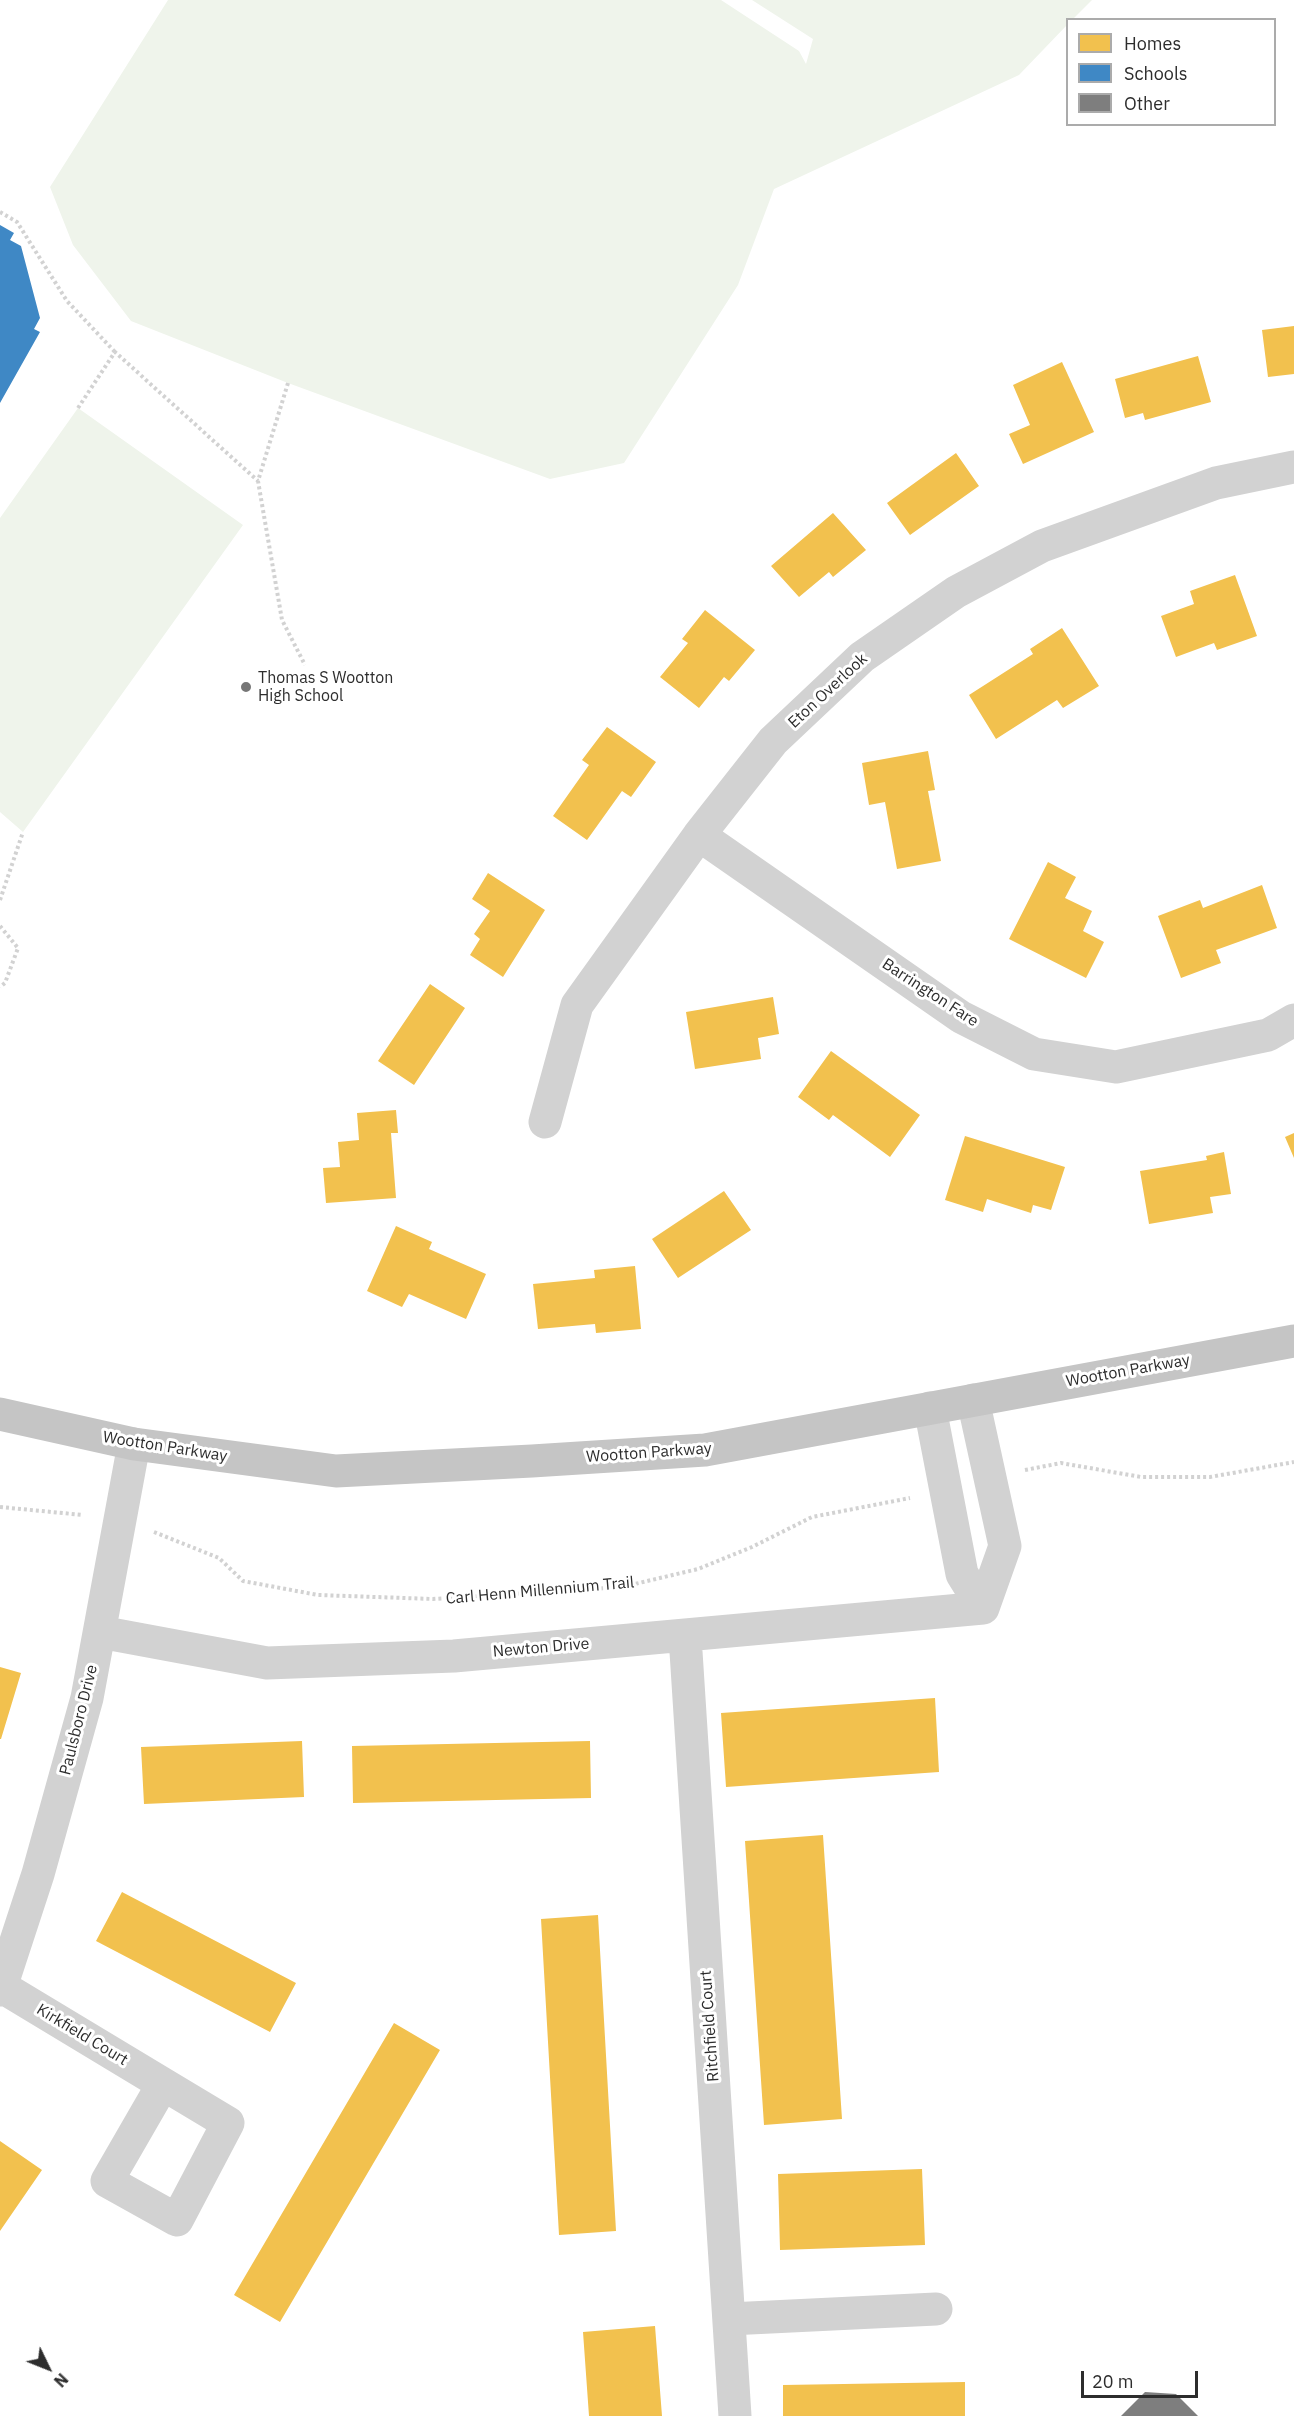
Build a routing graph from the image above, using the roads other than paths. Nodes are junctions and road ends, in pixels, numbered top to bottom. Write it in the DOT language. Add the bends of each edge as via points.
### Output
graph roads {
  1 [pos="1294,467"];
  2 [pos="699,835"];
  3 [pos="1294,1020"];
  4 [pos="545,1122"];
  5 [pos="1294,1341"];
  6 [pos="973,1400"];
  7 [pos="930,1408"];
  8 [pos="0,1414"];
  9 [pos="134,1444"];
  10 [pos="983,1608"];
  11 [pos="100,1632"];
  12 [pos="685,1636"];
  13 [pos="1,1988"];
  14 [pos="163,2084"];
  15 [pos="936,2309"];
  16 [pos="729,2319"];
  17 [pos="735,2416"];
  1 -- 2 [label="street, Eton Overlook" via="1216,483 1042,546 956,592 862,657 773,741"];
  2 -- 3 [label="street, Barrington Fare" via="961,1017 1034,1054 1116,1067 1268,1035"];
  2 -- 4 [label="street, Eton Overlook" via="577,1005"];
  5 -- 6 [label="main road, Wootton Parkway"];
  6 -- 7 [label="main road, Wootton Parkway"];
  6 -- 10 [label="street" via="1005,1546"];
  7 -- 9 [label="main road, Wootton Parkway" via="705,1450 336,1471"];
  7 -- 10 [label="street" via="962,1574"];
  8 -- 9 [label="main road, Wootton Parkway"];
  9 -- 11 [label="street, Paulsboro Drive"];
  10 -- 12 [label="street, Newton Drive"];
  11 -- 12 [label="street, Newton Drive" via="267,1663 454,1656"];
  11 -- 13 [label="street, Paulsboro Drive" via="87,1698"];
  12 -- 16 [label="street, Ritchfield Court"];
  13 -- 14 [label="street, Kirkfield Court"];
  15 -- 16 [label="street"];
  16 -- 17 [label="street, Ritchfield Court"];
}
